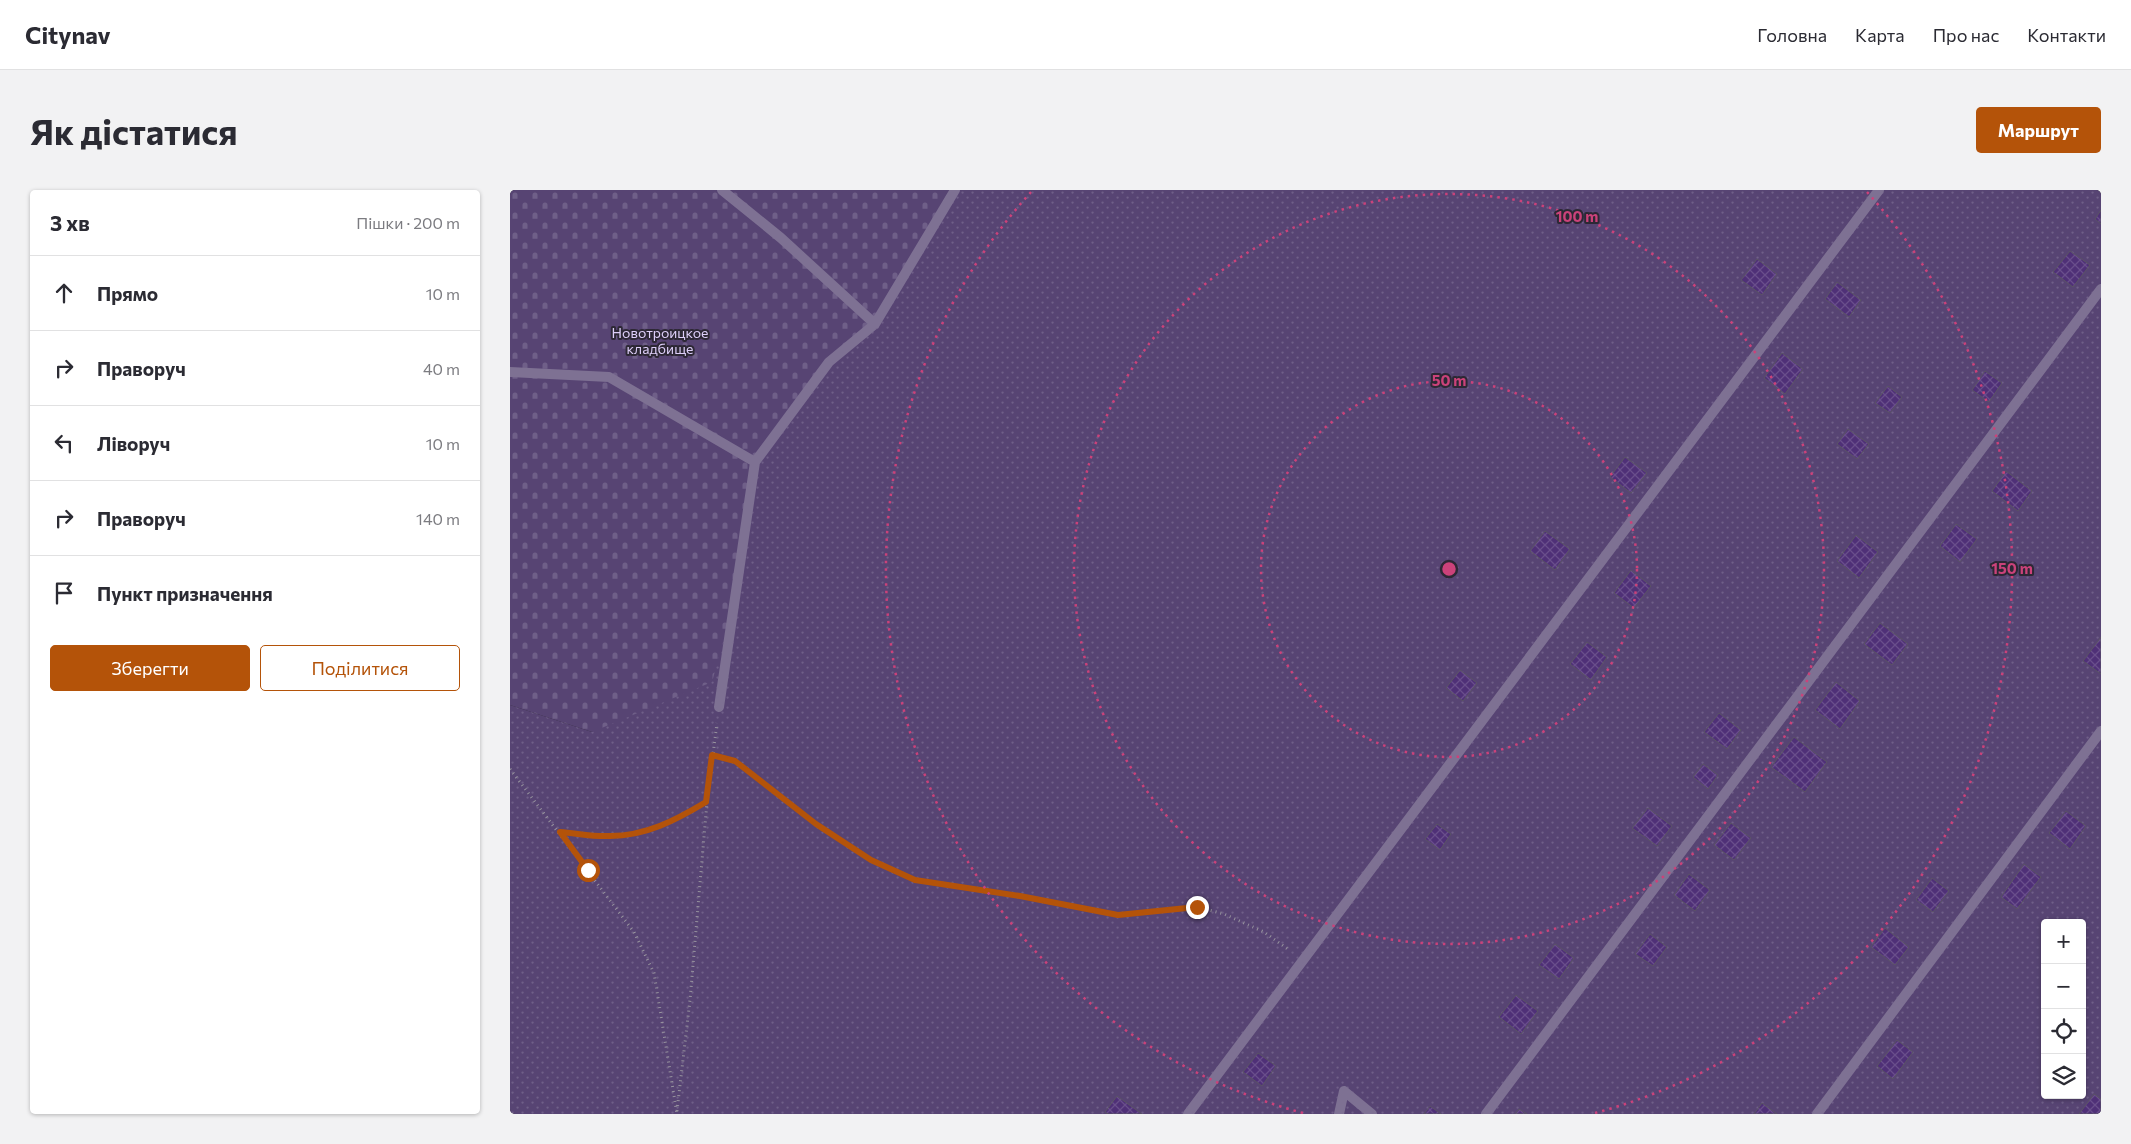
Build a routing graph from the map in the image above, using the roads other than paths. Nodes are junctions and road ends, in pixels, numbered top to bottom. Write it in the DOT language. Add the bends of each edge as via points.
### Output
graph roads {
  1 [pos="722,190"];
  2 [pos="955,190"];
  3 [pos="1879,190"];
  4 [pos="2101,289"];
  5 [pos="875,324"];
  6 [pos="510,372"];
  7 [pos="755,462"];
  8 [pos="719,707"];
  9 [pos="2101,731"];
  10 [pos="1188,1114"];
  11 [pos="1339,1114"];
  12 [pos="1372,1114"];
  13 [pos="1486,1114"];
  14 [pos="1817,1114"];
  1 -- 5 [label="lane"];
  2 -- 5 [label="lane"];
  3 -- 10 [label="lane"];
  4 -- 13 [label="lane"];
  5 -- 7 [label="lane" via="829,362"];
  6 -- 7 [label="lane" via="609,377"];
  7 -- 8 [label="lane"];
  9 -- 14 [label="lane"];
  11 -- 12 [label="lane" via="1344,1091"];
}
